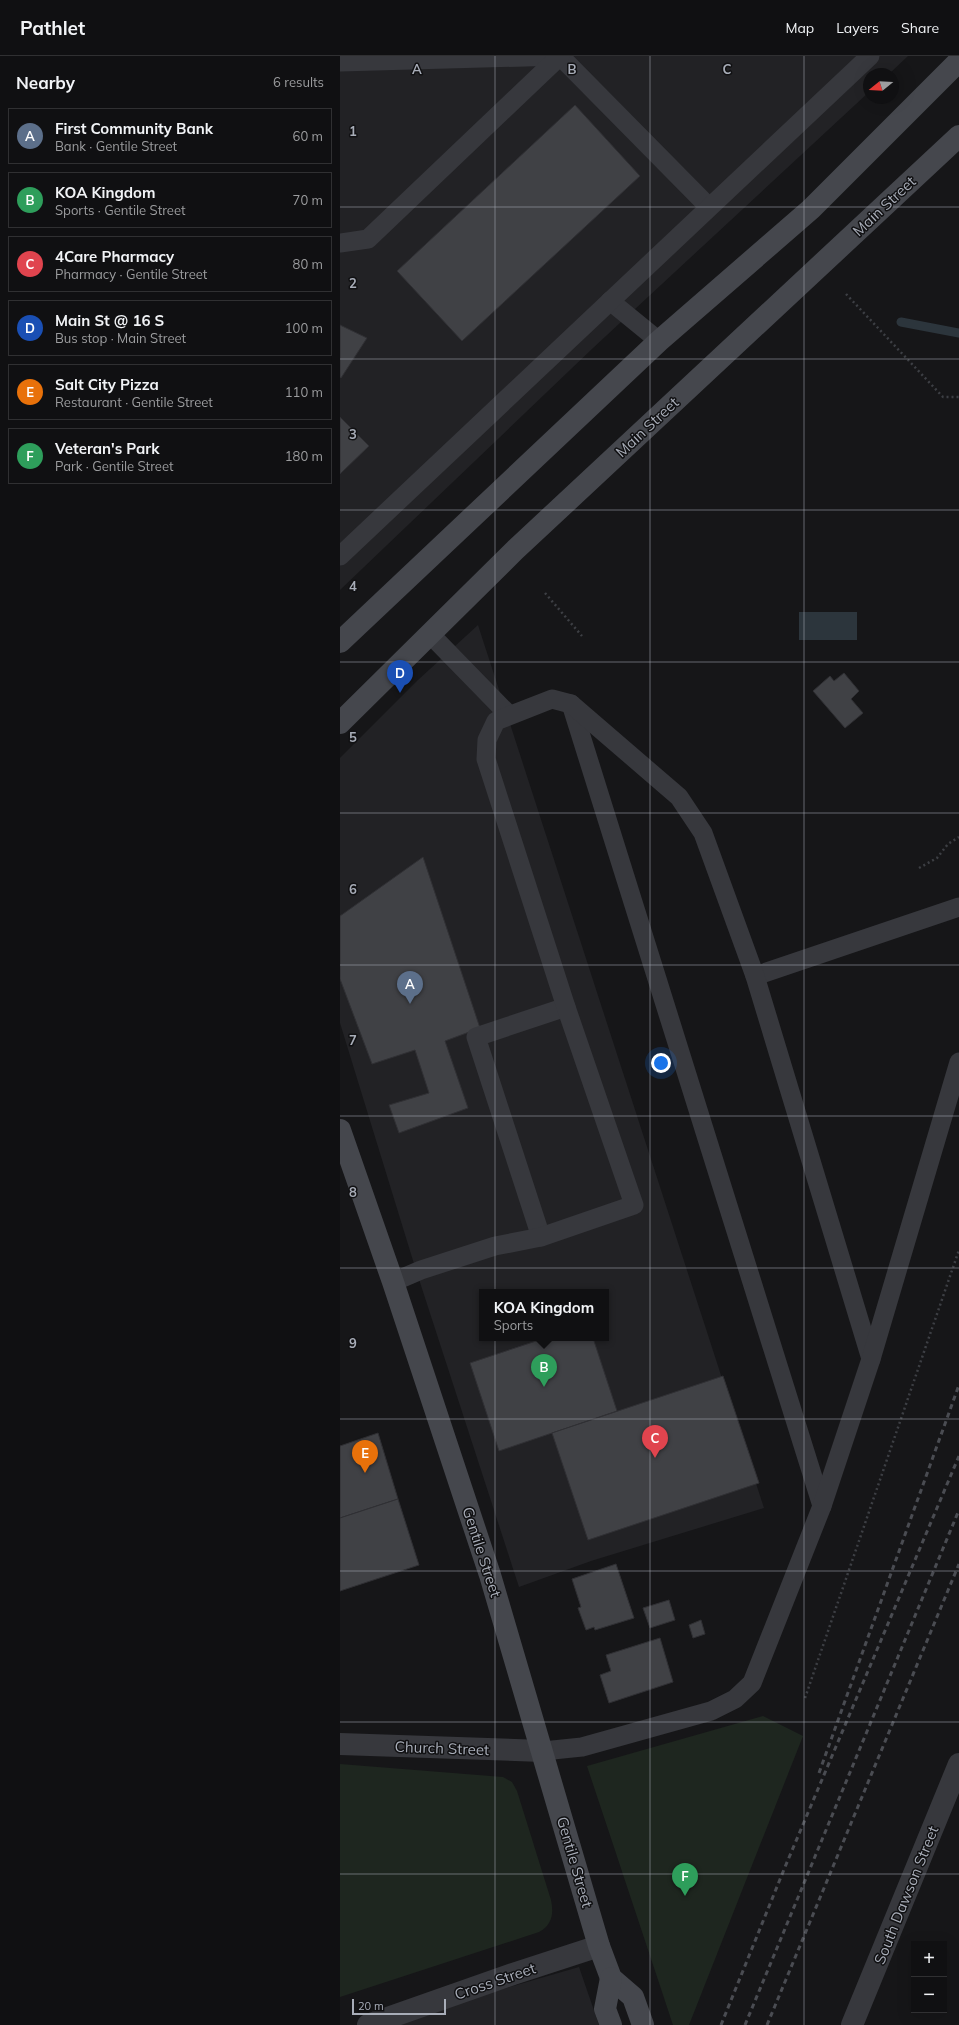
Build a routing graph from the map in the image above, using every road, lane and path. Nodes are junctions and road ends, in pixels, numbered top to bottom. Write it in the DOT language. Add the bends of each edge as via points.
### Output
graph roads {
  1 [pos="560,56"];
  2 [pos="870,56"];
  3 [pos="959,61"];
  4 [pos="340,62"];
  5 [pos="959,136"];
  6 [pos="709,207"];
  7 [pos="340,243"];
  8 [pos="846,294"];
  9 [pos="610,301"];
  10 [pos="659,341"];
  11 [pos="959,397"];
  12 [pos="340,556"];
  13 [pos="545,593"];
  14 [pos="430,634"];
  15 [pos="582,636"];
  16 [pos="340,642"];
  17 [pos="571,704"];
  18 [pos="509,715"];
  19 [pos="340,723"];
  20 [pos="959,837"];
  21 [pos="919,868"];
  22 [pos="959,907"];
  23 [pos="756,976"];
  24 [pos="566,1007"];
  25 [pos="959,1062"];
  26 [pos="340,1130"];
  27 [pos="541,1237"];
  28 [pos="959,1250"];
  29 [pos="393,1282"];
  30 [pos="871,1359"];
  31 [pos="822,1506"];
  32 [pos="805,1698"];
  33 [pos="340,1744"];
  34 [pos="543,1751"];
  35 [pos="959,1764"];
  36 [pos="599,1946"];
  37 [pos="611,1978"];
  38 [pos="368,2025"];
  39 [pos="611,2025"];
  40 [pos="643,2025"];
  41 [pos="852,2025"];
  1 -- 4 [label="lane"];
  1 -- 6 [label="lane"];
  1 -- 7 [label="lane" via="368,239"];
  2 -- 6 [label="lane"];
  3 -- 10 [label="main road" via="811,209"];
  5 -- 14 [label="main road, Main Street" via="515,550"];
  6 -- 9 [label="lane"];
  8 -- 11 [label="path" via="943,397"];
  9 -- 10 [label="lane"];
  9 -- 12 [label="lane"];
  10 -- 16 [label="main road"];
  13 -- 15 [label="path"];
  14 -- 18 [label="lane"];
  14 -- 19 [label="main road, Main Street"];
  17 -- 18 [label="lane" via="552,699"];
  17 -- 23 [label="lane" via="679,797 703,833"];
  17 -- 31 [label="lane"];
  18 -- 24 [label="lane" via="496,721 487,740 486,759"];
  20 -- 21 [label="path" via="948,844 937,858"];
  22 -- 23 [label="lane"];
  23 -- 30 [label="lane"];
  24 -- 27 [label="lane" via="476,1037"];
  24 -- 27 [label="lane" via="634,1206"];
  25 -- 30 [label="lane"];
  26 -- 29 [label="main road, Gentile Street"];
  27 -- 29 [label="lane" via="495,1246"];
  28 -- 32 [label="path"];
  29 -- 34 [label="main road, Gentile Street" via="490,1575"];
  30 -- 31 [label="lane"];
  31 -- 34 [label="lane" via="752,1683 736,1699 711,1711 582,1747"];
  33 -- 34 [label="street, Church Street"];
  34 -- 36 [label="main road, Gentile Street"];
  35 -- 41 [label="street, South Dawson Street"];
  36 -- 37 [label="main road, Gentile Street"];
  36 -- 38 [label="street, Cross Street"];
  37 -- 39 [label="main road" via="605,2009"];
  37 -- 40 [label="main road, Gentile Street" via="633,1997"];
}
